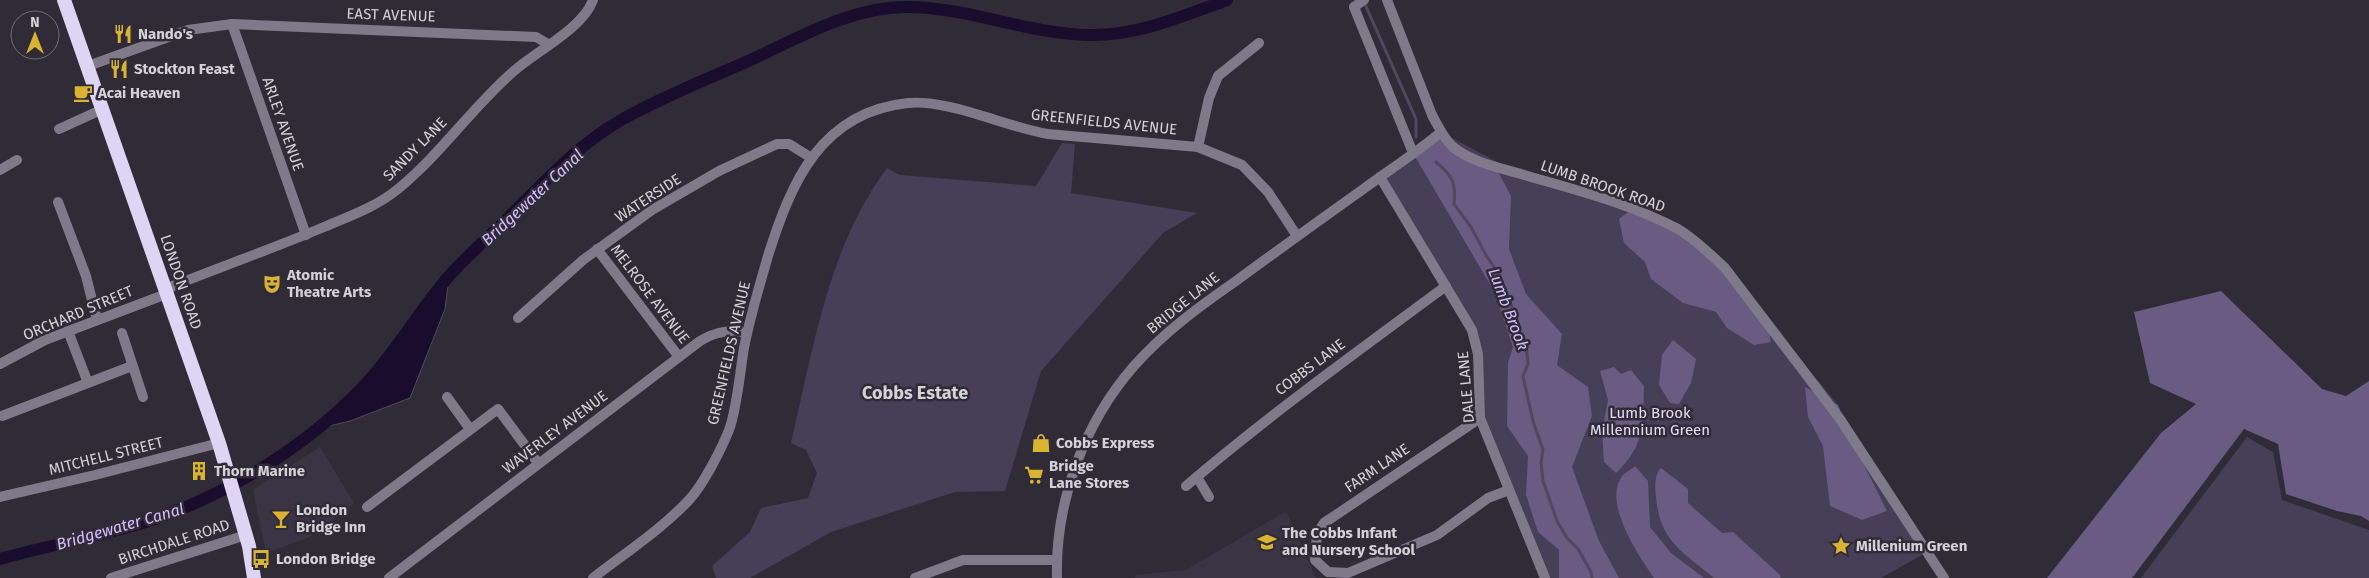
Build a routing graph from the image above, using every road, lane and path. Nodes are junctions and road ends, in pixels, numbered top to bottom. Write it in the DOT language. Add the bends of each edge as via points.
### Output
graph roads {
  1 [pos="64,0"];
  2 [pos="593,0"];
  3 [pos="1364,0"];
  4 [pos="1387,0"];
  5 [pos="232,24"];
  6 [pos="1259,43"];
  7 [pos="548,44"];
  8 [pos="88,66"];
  9 [pos="103,109"];
  10 [pos="59,129"];
  11 [pos="1441,132"];
  12 [pos="1198,147"];
  13 [pos="1413,153"];
  14 [pos="810,158"];
  15 [pos="17,160"];
  16 [pos="0,170"];
  17 [pos="1380,177"];
  18 [pos="58,202"];
  19 [pos="306,235"];
  20 [pos="1297,236"];
  21 [pos="597,250"];
  22 [pos="1446,286"];
  23 [pos="167,291"];
  24 [pos="518,318"];
  25 [pos="97,320"];
  26 [pos="68,331"];
  27 [pos="122,333"];
  28 [pos="747,333"];
  29 [pos="679,357"];
  30 [pos="1,361"];
  31 [pos="132,366"];
  32 [pos="88,383"];
  33 [pos="143,397"];
  34 [pos="446,397"];
  35 [pos="2,417"];
  36 [pos="1480,418"];
  37 [pos="470,429"];
  38 [pos="219,443"];
  39 [pos="538,463"];
  40 [pos="1196,477"];
  41 [pos="1186,486"];
  42 [pos="1509,490"];
  43 [pos="0,496"];
  44 [pos="1209,497"];
  45 [pos="367,507"];
  46 [pos="246,535"];
  47 [pos="1057,560"];
  48 [pos="111,578"];
  49 [pos="254,578"];
  50 [pos="389,578"];
  51 [pos="593,578"];
  52 [pos="915,578"];
  53 [pos="1057,578"];
  54 [pos="1546,578"];
  55 [pos="1944,578"];
  1 -- 8 [label="highway, LONDON ROAD"];
  2 -- 7 [label="street, SANDY LANE" via="574,26"];
  3 -- 13 [label="street" via="1354,7"];
  4 -- 11 [label="street, LUMB BROOK ROAD"];
  5 -- 7 [label="street, EAST AVENUE" via="536,37"];
  5 -- 8 [label="street, EAST AVENUE" via="188,30"];
  5 -- 19 [label="street, ARLEY AVENUE"];
  6 -- 12 [label="street" via="1218,76 1209,98"];
  7 -- 19 [label="street, SANDY LANE" via="485,98 398,189 372,207"];
  8 -- 9 [label="highway, LONDON ROAD"];
  9 -- 10 [label="street"];
  9 -- 23 [label="highway, LONDON ROAD"];
  11 -- 13 [label="street, BRIDGE LANE"];
  11 -- 55 [label="street, LUMB BROOK ROAD" via="1453,146 1470,157 1632,209 1678,230 1706,250 1737,282 1840,420"];
  12 -- 14 [label="street, GREENFIELDS AVENUE" via="1048,134 937,104 909,103 855,118 834,133"];
  12 -- 20 [label="street, GREENFIELDS AVENUE" via="1242,165 1268,192"];
  13 -- 17 [label="street, BRIDGE LANE"];
  14 -- 21 [label="street, WATERSIDE" via="789,144 777,144 758,152 652,210"];
  14 -- 28 [label="street, GREENFIELDS AVENUE" via="780,218"];
  15 -- 16 [label="street"];
  17 -- 20 [label="street, BRIDGE LANE"];
  17 -- 22 [label="street, DALE LANE"];
  18 -- 25 [label="street" via="86,276"];
  19 -- 23 [label="street, SANDY LANE" via="175,285"];
  20 -- 47 [label="street, BRIDGE LANE" via="1190,314 1134,366 1112,395 1076,463 1063,508"];
  21 -- 24 [label="street, WATERSIDE"];
  21 -- 29 [label="street, MELROSE AVENUE"];
  22 -- 36 [label="street, DALE LANE" via="1477,342"];
  22 -- 40 [label="street, COBBS LANE" via="1308,387"];
  23 -- 25 [label="street, ORCHARD STREET"];
  23 -- 38 [label="highway, LONDON ROAD"];
  25 -- 26 [label="street, ORCHARD STREET"];
  26 -- 30 [label="street, ORCHARD STREET"];
  26 -- 32 [label="street"];
  27 -- 31 [label="street"];
  28 -- 29 [label="street, WAVERLEY AVENUE" via="716,332"];
  28 -- 51 [label="street, GREENFIELDS AVENUE" via="729,429 691,498"];
  29 -- 39 [label="street, WAVERLEY AVENUE"];
  31 -- 32 [label="street"];
  31 -- 33 [label="street"];
  32 -- 35 [label="street"];
  34 -- 37 [label="street"];
  36 -- 42 [label="street, DALE LANE"];
  36 -- 42 [label="street, FARM LANE" via="1324,523 1317,534 1315,560 1328,572 1348,573 1437,535 1488,498"];
  37 -- 39 [label="street" via="498,409"];
  37 -- 45 [label="street"];
  38 -- 43 [label="street, MITCHELL STREET"];
  38 -- 46 [label="highway, LONDON ROAD"];
  39 -- 50 [label="street, WAVERLEY AVENUE"];
  40 -- 41 [label="street, COBBS LANE"];
  40 -- 44 [label="street"];
  42 -- 54 [label="street, DALE LANE"];
  46 -- 48 [label="street, BIRCHDALE ROAD"];
  46 -- 49 [label="highway, LONDON ROAD"];
  47 -- 52 [label="street" via="963,560"];
  47 -- 53 [label="street, BRIDGE LANE"];
}
